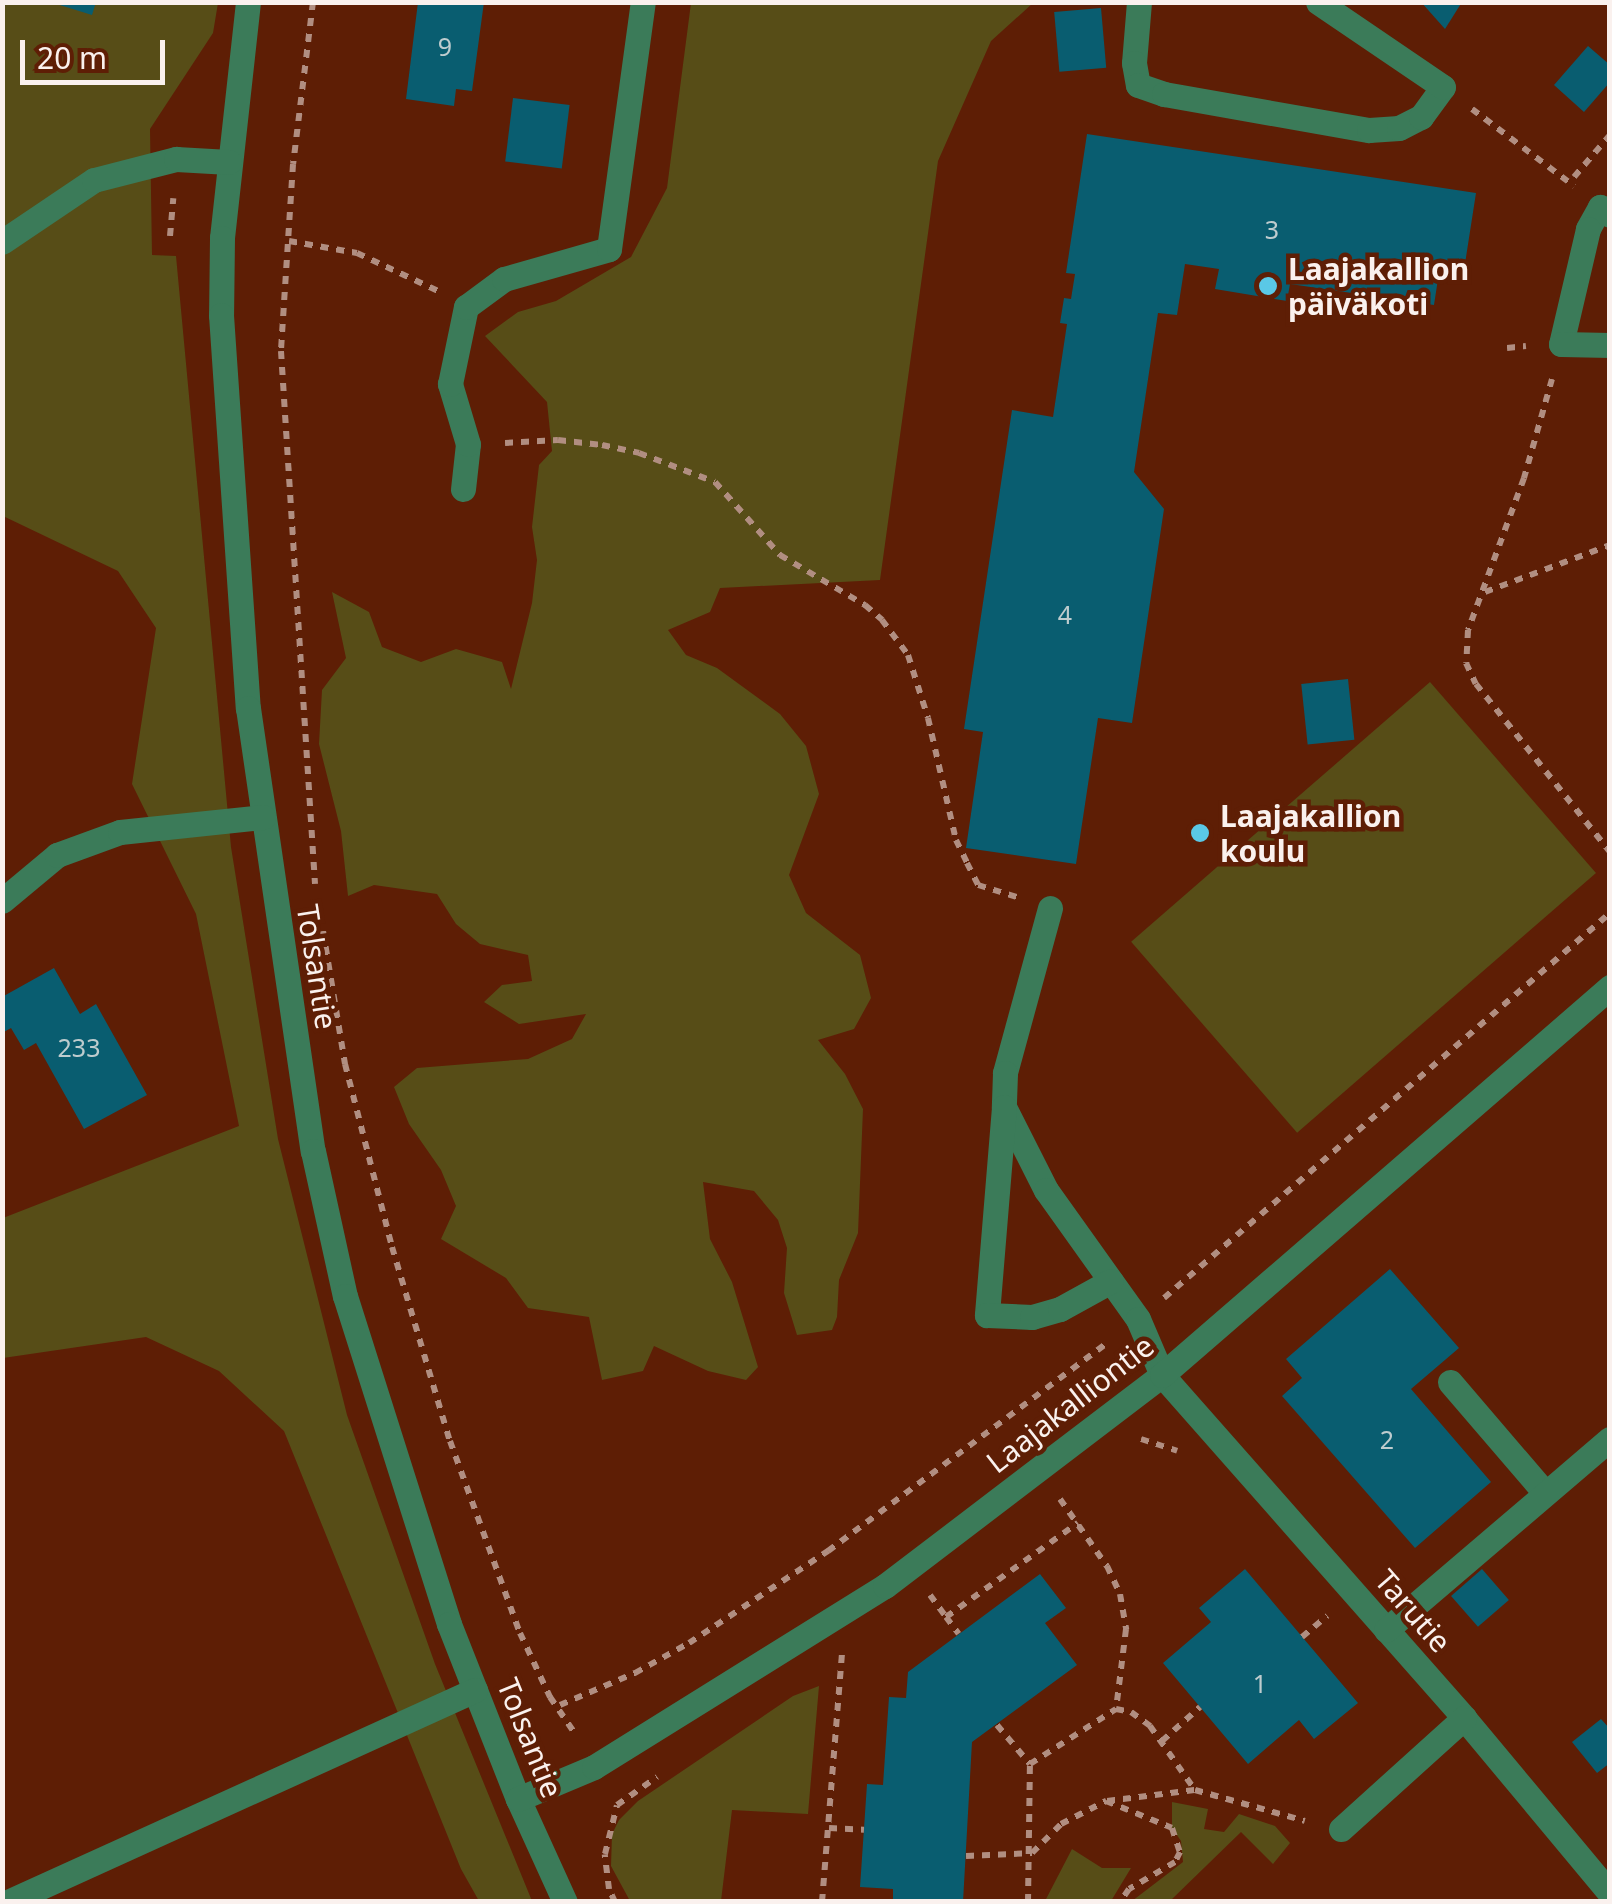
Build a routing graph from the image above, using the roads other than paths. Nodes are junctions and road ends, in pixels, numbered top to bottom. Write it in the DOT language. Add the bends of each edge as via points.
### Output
graph roads {
  1 [pos="248,2"];
  2 [pos="643,2"];
  3 [pos="1139,2"];
  4 [pos="1318,2"];
  5 [pos="230,162"];
  6 [pos="1605,211"];
  7 [pos="2,242"];
  8 [pos="1610,345"];
  9 [pos="463,489"];
  10 [pos="263,817"];
  11 [pos="2,900"];
  12 [pos="1050,908"];
  13 [pos="1610,987"];
  14 [pos="1004,1107"];
  15 [pos="1111,1281"];
  16 [pos="1162,1375"];
  17 [pos="1450,1382"];
  18 [pos="1610,1439"];
  19 [pos="1545,1493"];
  20 [pos="1386,1630"];
  21 [pos="475,1690"];
  22 [pos="1464,1718"];
  23 [pos="518,1799"];
  24 [pos="1341,1829"];
  25 [pos="1610,1893"];
  26 [pos="8,1902"];
  27 [pos="566,1902"];
  1 -- 5 [label="street, Tolsantie"];
  2 -- 9 [label="street" via="609,248 504,279 466,307 450,384 468,444"];
  3 -- 4 [label="street" via="1138,85 1368,130 1400,128 1421,117 1443,87"];
  5 -- 7 [label="street" via="176,158 94,180"];
  5 -- 10 [label="street, Tolsantie" via="220,315 248,708"];
  6 -- 8 [label="street" via="1588,229 1562,344"];
  10 -- 11 [label="street" via="120,832 57,855"];
  10 -- 21 [label="street, Tolsantie" via="313,1150 345,1296"];
  12 -- 14 [label="street" via="1010,1045"];
  13 -- 16 [label="street, Laajakalliontie"];
  14 -- 15 [label="street, Tarutie" via="1046,1190"];
  14 -- 15 [label="street" via="988,1314 1032,1317"];
  15 -- 16 [label="street, Tarutie" via="1138,1320"];
  16 -- 20 [label="street, Tarutie"];
  16 -- 23 [label="street, Laajakalliontie" via="885,1586 594,1767"];
  17 -- 19 [label="street"];
  18 -- 19 [label="street"];
  19 -- 20 [label="street"];
  20 -- 22 [label="street, Tarutie"];
  21 -- 23 [label="street, Tolsantie"];
  21 -- 26 [label="street"];
  22 -- 24 [label="street"];
  22 -- 25 [label="street, Tarutie"];
  23 -- 27 [label="street, Tolsantie"];
}
